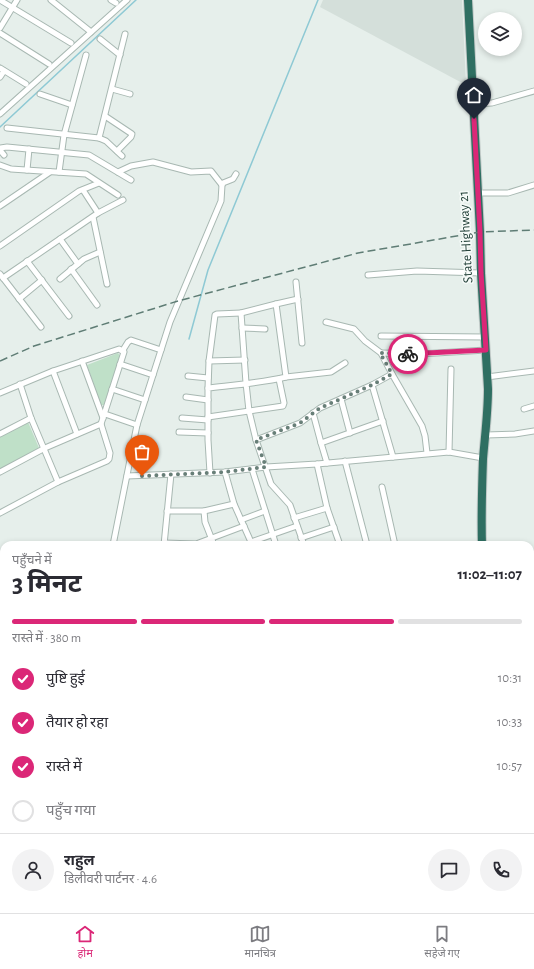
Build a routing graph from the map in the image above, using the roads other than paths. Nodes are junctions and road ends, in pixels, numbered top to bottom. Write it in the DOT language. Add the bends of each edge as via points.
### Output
graph roads {
  1 [pos="0,0"];
  2 [pos="17,0"];
  3 [pos="51,0"];
  4 [pos="127,0"];
  5 [pos="468,0"];
  6 [pos="13,7"];
  7 [pos="0,28"];
  8 [pos="91,32"];
  9 [pos="0,33"];
  10 [pos="125,34"];
  11 [pos="100,39"];
  12 [pos="70,43"];
  13 [pos="86,55"];
  14 [pos="120,55"];
  15 [pos="49,64"];
  16 [pos="2,70"];
  17 [pos="0,77"];
  18 [pos="26,84"];
  19 [pos="112,89"];
  20 [pos="534,91"];
  21 [pos="40,94"];
  22 [pos="130,94"];
  23 [pos="474,104"];
  24 [pos="72,105"];
  25 [pos="0,114"];
  26 [pos="105,116"];
  27 [pos="7,128"];
  28 [pos="64,134"];
  29 [pos="100,138"];
  30 [pos="0,149"];
  31 [pos="29,149"];
  32 [pos="116,150"];
  33 [pos="61,152"];
  34 [pos="4,155"];
  35 [pos="122,156"];
  36 [pos="0,165"];
  37 [pos="27,170"];
  38 [pos="51,171"];
  39 [pos="59,172"];
  40 [pos="118,172"];
  41 [pos="236,174"];
  42 [pos="131,180"];
  43 [pos="99,183"];
  44 [pos="222,185"];
  45 [pos="534,185"];
  46 [pos="83,190"];
  47 [pos="477,193"];
  48 [pos="118,194"];
  49 [pos="123,200"];
  50 [pos="0,206"];
  51 [pos="98,213"];
  52 [pos="93,217"];
  53 [pos="60,239"];
  54 [pos="0,246"];
  55 [pos="100,252"];
  56 [pos="27,262"];
  57 [pos="78,264"];
  58 [pos="71,269"];
  59 [pos="481,273"];
  60 [pos="368,275"];
  61 [pos="2,276"];
  62 [pos="60,279"];
  63 [pos="42,280"];
  64 [pos="296,282"];
  65 [pos="107,284"];
  66 [pos="19,299"];
  67 [pos="298,299"];
  68 [pos="276,304"];
  69 [pos="97,305"];
  70 [pos="241,313"];
  71 [pos="70,316"];
  72 [pos="326,322"];
  73 [pos="41,327"];
  74 [pos="242,328"];
  75 [pos="266,329"];
  76 [pos="381,336"];
  77 [pos="485,337"];
  78 [pos="302,342"];
  79 [pos="123,350"];
  80 [pos="161,350"];
  81 [pos="486,350"];
  82 [pos="380,353"];
  83 [pos="245,360"];
  84 [pos="82,361"];
  85 [pos="209,361"];
  86 [pos="345,363"];
  87 [pos="120,364"];
  88 [pos="451,369"];
  89 [pos="53,371"];
  90 [pos="534,371"];
  91 [pos="392,374"];
  92 [pos="153,375"];
  93 [pos="188,376"];
  94 [pos="286,377"];
  95 [pos="487,377"];
  96 [pos="208,378"];
  97 [pos="279,379"];
  98 [pos="246,383"];
  99 [pos="20,384"];
  100 [pos="372,385"];
  101 [pos="208,388"];
  102 [pos="112,389"];
  103 [pos="0,393"];
  104 [pos="186,397"];
  105 [pos="341,399"];
  106 [pos="145,400"];
  107 [pos="208,400"];
  108 [pos="534,406"];
  109 [pos="524,409"];
  110 [pos="249,411"];
  111 [pos="313,413"];
  112 [pos="104,416"];
  113 [pos="31,418"];
  114 [pos="182,418"];
  115 [pos="208,418"];
  116 [pos="383,421"];
  117 [pos="101,424"];
  118 [pos="137,425"];
  119 [pos="534,431"];
  120 [pos="179,432"];
  121 [pos="208,433"];
  122 [pos="350,433"];
  123 [pos="0,434"];
  124 [pos="77,434"];
  125 [pos="486,435"];
  126 [pos="256,440"];
  127 [pos="321,444"];
  128 [pos="45,448"];
  129 [pos="449,452"];
  130 [pos="427,453"];
  131 [pos="393,456"];
  132 [pos="483,458"];
  133 [pos="345,461"];
  134 [pos="327,463"];
  135 [pos="317,464"];
  136 [pos="266,467"];
  137 [pos="252,469"];
  138 [pos="0,472"];
  139 [pos="210,472"];
  140 [pos="225,472"];
  141 [pos="171,474"];
  142 [pos="127,476"];
  143 [pos="58,482"];
  144 [pos="382,487"];
  145 [pos="234,504"];
  146 [pos="327,508"];
  147 [pos="167,511"];
  148 [pos="204,511"];
  149 [pos="265,512"];
  150 [pos="0,513"];
  151 [pos="294,518"];
  152 [pos="241,520"];
  153 [pos="244,526"];
  154 [pos="297,526"];
  155 [pos="334,527"];
  156 [pos="272,534"];
  157 [pos="301,538"];
  158 [pos="211,539"];
  159 [pos="114,541"];
  160 [pos="164,541"];
  161 [pos="205,541"];
  162 [pos="250,541"];
  163 [pos="256,541"];
  164 [pos="275,541"];
  165 [pos="302,541"];
  166 [pos="338,541"];
  167 [pos="366,541"];
  168 [pos="395,541"];
  169 [pos="482,541"];
  1 -- 6 [label="street"];
  2 -- 6 [label="street"];
  3 -- 8 [label="street"];
  4 -- 8 [label="street"];
  5 -- 23 [label="highway, State Highway 21"];
  6 -- 7 [label="street"];
  6 -- 12 [label="street"];
  8 -- 25 [label="street"];
  9 -- 15 [label="street"];
  10 -- 14 [label="street"];
  11 -- 14 [label="street"];
  13 -- 24 [label="street"];
  14 -- 19 [label="street"];
  16 -- 17 [label="street"];
  16 -- 18 [label="street"];
  19 -- 22 [label="street"];
  19 -- 26 [label="street"];
  20 -- 23 [label="street" via="492,103"];
  21 -- 24 [label="street"];
  23 -- 47 [label="highway, State Highway 21"];
  24 -- 28 [label="street"];
  26 -- 29 [label="street"];
  26 -- 32 [label="street" via="132,134"];
  27 -- 28 [label="street"];
  28 -- 29 [label="street"];
  28 -- 33 [label="street"];
  29 -- 32 [label="street"];
  30 -- 31 [label="street"];
  30 -- 34 [label="street"];
  31 -- 33 [label="street"];
  31 -- 37 [label="street"];
  32 -- 35 [label="street"];
  33 -- 39 [label="street"];
  33 -- 40 [label="street" via="93,156"];
  36 -- 37 [label="street"];
  37 -- 38 [label="street"];
  38 -- 39 [label="street"];
  38 -- 50 [label="street"];
  39 -- 43 [label="street" via="86,174"];
  40 -- 42 [label="street"];
  40 -- 44 [label="street" via="131,166 153,162 192,172 211,171"];
  41 -- 44 [label="street" via="233,179"];
  43 -- 46 [label="street"];
  43 -- 48 [label="street"];
  44 -- 80 [label="street" via="221,200"];
  45 -- 47 [label="street" via="508,193"];
  46 -- 51 [label="street"];
  46 -- 54 [label="street"];
  47 -- 59 [label="highway, State Highway 21"];
  49 -- 51 [label="street"];
  51 -- 52 [label="street"];
  52 -- 53 [label="street"];
  52 -- 55 [label="street"];
  53 -- 56 [label="street"];
  53 -- 57 [label="street"];
  55 -- 57 [label="street"];
  55 -- 65 [label="street"];
  56 -- 61 [label="street"];
  56 -- 63 [label="street"];
  57 -- 58 [label="street"];
  58 -- 62 [label="street"];
  58 -- 69 [label="street"];
  59 -- 60 [label="street" via="417,271"];
  59 -- 77 [label="highway, State Highway 21"];
  61 -- 66 [label="street"];
  63 -- 66 [label="street"];
  63 -- 71 [label="street"];
  64 -- 67 [label="street"];
  66 -- 73 [label="street"];
  67 -- 68 [label="street"];
  67 -- 78 [label="street"];
  68 -- 70 [label="street"];
  68 -- 94 [label="street"];
  70 -- 74 [label="street"];
  70 -- 85 [label="street" via="215,315"];
  72 -- 82 [label="street" via="354,329"];
  74 -- 75 [label="street"];
  74 -- 83 [label="street"];
  76 -- 77 [label="street"];
  77 -- 81 [label="highway, State Highway 21"];
  79 -- 80 [label="street" via="131,340"];
  79 -- 84 [label="street" via="119,349"];
  79 -- 87 [label="street"];
  80 -- 92 [label="street"];
  81 -- 82 [label="street" via="420,354"];
  81 -- 95 [label="highway, State Highway 21"];
  82 -- 91 [label="street"];
  83 -- 85 [label="street"];
  83 -- 98 [label="street"];
  84 -- 89 [label="street"];
  84 -- 112 [label="street"];
  85 -- 96 [label="street"];
  86 -- 94 [label="street" via="331,372"];
  87 -- 92 [label="street"];
  87 -- 102 [label="street"];
  88 -- 129 [label="street"];
  89 -- 99 [label="street"];
  89 -- 124 [label="street"];
  90 -- 95 [label="street"];
  91 -- 100 [label="street"];
  91 -- 130 [label="street" via="422,426"];
  92 -- 106 [label="street"];
  93 -- 96 [label="street"];
  94 -- 97 [label="street"];
  95 -- 125 [label="highway, State Highway 21"];
  96 -- 101 [label="street"];
  97 -- 98 [label="street"];
  97 -- 110 [label="street" via="283,406"];
  98 -- 101 [label="street"];
  98 -- 110 [label="street"];
  99 -- 103 [label="street"];
  99 -- 113 [label="street"];
  100 -- 105 [label="street"];
  100 -- 116 [label="street"];
  101 -- 107 [label="street"];
  102 -- 106 [label="street"];
  102 -- 112 [label="street"];
  104 -- 107 [label="street"];
  105 -- 111 [label="street"];
  105 -- 122 [label="street"];
  106 -- 118 [label="street"];
  107 -- 115 [label="street"];
  108 -- 109 [label="street"];
  110 -- 115 [label="street"];
  110 -- 126 [label="street"];
  111 -- 126 [label="street" via="300,423"];
  111 -- 127 [label="street"];
  112 -- 117 [label="street"];
  112 -- 118 [label="street"];
  113 -- 123 [label="street"];
  113 -- 128 [label="street"];
  114 -- 115 [label="street"];
  115 -- 121 [label="street"];
  116 -- 122 [label="street"];
  116 -- 131 [label="street"];
  117 -- 124 [label="street"];
  117 -- 143 [label="street" via="110,453 109,459"];
  118 -- 142 [label="street"];
  119 -- 125 [label="street"];
  120 -- 121 [label="street"];
  121 -- 139 [label="street"];
  122 -- 127 [label="street"];
  124 -- 128 [label="street"];
  125 -- 132 [label="highway, State Highway 21"];
  126 -- 136 [label="street"];
  127 -- 134 [label="street"];
  128 -- 138 [label="street"];
  128 -- 143 [label="street"];
  129 -- 130 [label="street"];
  129 -- 132 [label="street"];
  130 -- 131 [label="street"];
  131 -- 133 [label="street"];
  132 -- 169 [label="highway, State Highway 21"];
  133 -- 134 [label="street"];
  133 -- 167 [label="street"];
  134 -- 135 [label="street"];
  135 -- 136 [label="street"];
  135 -- 146 [label="street"];
  136 -- 137 [label="street"];
  136 -- 151 [label="street" via="271,484 288,502"];
  137 -- 140 [label="street"];
  137 -- 149 [label="street"];
  139 -- 140 [label="street"];
  139 -- 141 [label="street"];
  140 -- 145 [label="street"];
  141 -- 142 [label="street"];
  141 -- 147 [label="street"];
  142 -- 159 [label="street"];
  143 -- 150 [label="street"];
  144 -- 168 [label="street"];
  145 -- 148 [label="street"];
  145 -- 152 [label="street"];
  146 -- 151 [label="street"];
  146 -- 155 [label="street"];
  147 -- 148 [label="street"];
  147 -- 160 [label="street"];
  148 -- 158 [label="street"];
  149 -- 152 [label="street"];
  149 -- 156 [label="street"];
  151 -- 154 [label="street"];
  152 -- 153 [label="street"];
  153 -- 158 [label="street"];
  153 -- 162 [label="street"];
  154 -- 156 [label="street"];
  154 -- 157 [label="street"];
  155 -- 157 [label="street"];
  155 -- 166 [label="street"];
  156 -- 163 [label="street"];
  156 -- 164 [label="street"];
  157 -- 165 [label="street"];
  158 -- 161 [label="street"];
}
